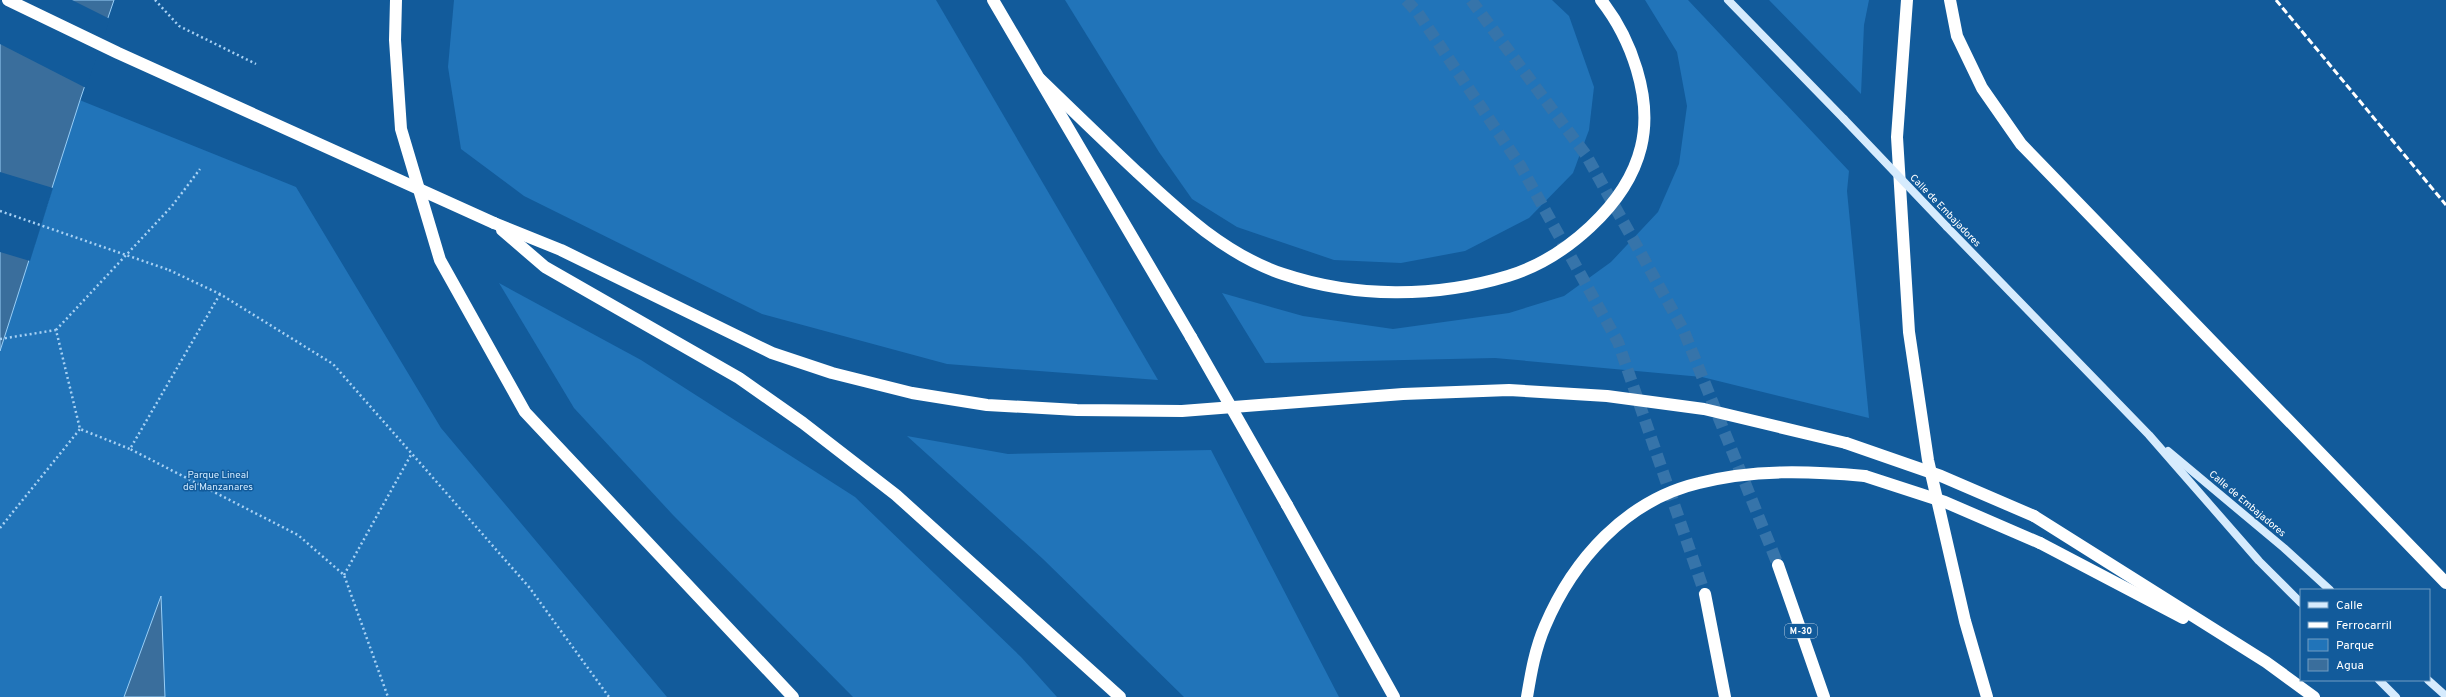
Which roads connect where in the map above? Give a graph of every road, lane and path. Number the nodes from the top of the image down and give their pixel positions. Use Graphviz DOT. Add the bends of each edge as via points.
graph roads {
  1 [pos="8,0"];
  2 [pos="155,0"];
  3 [pos="396,0"];
  4 [pos="993,0"];
  5 [pos="1601,0"];
  6 [pos="1728,0"];
  7 [pos="1907,0"];
  8 [pos="1950,0"];
  9 [pos="256,64"];
  10 [pos="1040,79"];
  11 [pos="200,169"];
  12 [pos="0,211"];
  13 [pos="494,222"];
  14 [pos="220,294"];
  15 [pos="56,330"];
  16 [pos="0,339"];
  17 [pos="80,429"];
  18 [pos="2149,435"];
  19 [pos="130,449"];
  20 [pos="412,453"];
  21 [pos="0,528"];
  22 [pos="1778,565"];
  23 [pos="344,575"];
  24 [pos="2446,583"];
  25 [pos="2329,589"];
  26 [pos="1705,594"];
  27 [pos="2300,602"];
  28 [pos="2266,662"];
  29 [pos="2380,681"];
  30 [pos="2429,681"];
  31 [pos="2446,696"];
  32 [pos="388,697"];
  33 [pos="609,697"];
  34 [pos="793,697"];
  35 [pos="1120,697"];
  36 [pos="1394,697"];
  37 [pos="1527,697"];
  38 [pos="1725,697"];
  39 [pos="1824,697"];
  40 [pos="1986,697"];
  41 [pos="2314,697"];
  42 [pos="2396,697"];
  1 -- 13 [label="highway, bridge" via="118,53"];
  2 -- 9 [label="path" via="179,26"];
  3 -- 34 [label="highway" via="395,40 401,129 440,260 525,412"];
  4 -- 10 [label="highway"];
  5 -- 10 [label="highway" via="1621,29 1633,57 1646,117 1641,149 1629,180 1604,214 1582,235 1549,258 1510,275 1468,287 1422,293 1374,292 1343,288 1282,274 1241,255 1204,233 1174,207"];
  6 -- 18 [label="main road, Calle de Embajadores, bridge"];
  7 -- 40 [label="highway" via="1897,137 1909,332 1928,460 1965,621"];
  8 -- 24 [label="highway" via="1956,36 1982,88 2021,144"];
  10 -- 36 [label="highway, bridge" via="1191,337"];
  11 -- 15 [label="path" via="172,206"];
  12 -- 14 [label="path, bridge" via="169,270"];
  13 -- 28 [label="highway, bridge" via="561,250 772,353 832,373 912,393 979,404 1077,410 1182,411 1403,394 1509,390 1607,396 1704,409 1846,443 1941,476 2034,516"];
  13 -- 35 [label="highway" via="545,267 739,378 803,423 896,495"];
  14 -- 19 [label="path"];
  14 -- 20 [label="path" via="333,364"];
  15 -- 16 [label="path"];
  15 -- 17 [label="path"];
  17 -- 19 [label="path"];
  17 -- 21 [label="path"];
  18 -- 25 [label="main road, Calle de Embajadores"];
  18 -- 27 [label="main road, Calle de Embajadores" via="2259,561"];
  19 -- 23 [label="path" via="298,535"];
  20 -- 23 [label="path"];
  20 -- 33 [label="path" via="529,588"];
  22 -- 39 [label="highway, M-30"];
  23 -- 32 [label="path"];
  26 -- 38 [label="highway"];
  28 -- 37 [label="highway, bridge" via="2040,543 1945,502 1865,476 1803,471 1747,475 1696,483 1663,496 1624,519 1591,549 1563,588 1545,621 1528,679"];
  28 -- 41 [label="highway"];
  29 -- 42 [label="main road"];
  30 -- 31 [label="main road"];
}
